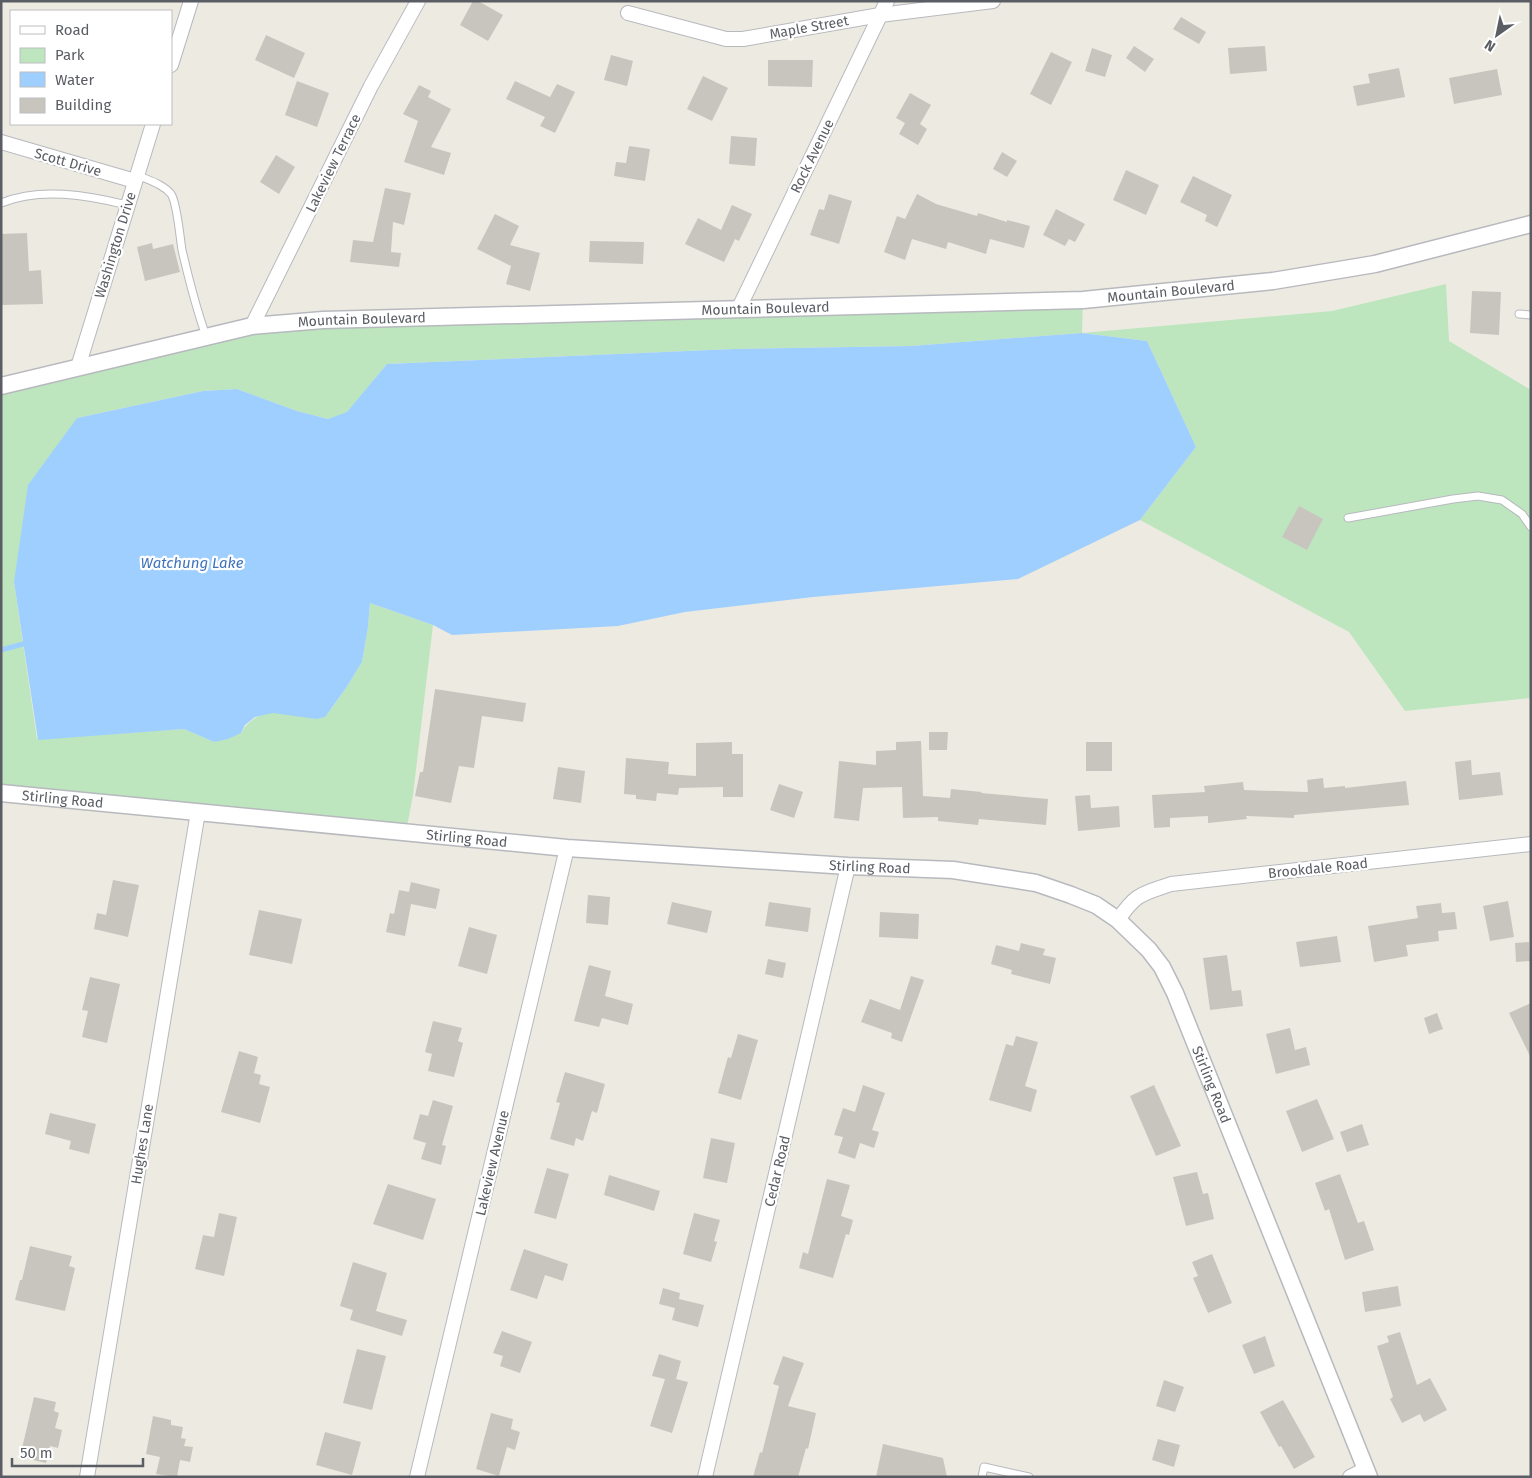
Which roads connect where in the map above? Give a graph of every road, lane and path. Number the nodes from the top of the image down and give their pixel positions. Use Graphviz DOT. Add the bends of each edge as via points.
graph roads {
  1 [pos="191,1"];
  2 [pos="418,1"];
  3 [pos="887,1"];
  4 [pos="994,1"];
  5 [pos="628,13"];
  6 [pos="880,14"];
  7 [pos="172,62"];
  8 [pos="152,125"];
  9 [pos="1,142"];
  10 [pos="135,178"];
  11 [pos="1,203"];
  12 [pos="127,205"];
  13 [pos="1531,224"];
  14 [pos="738,310"];
  15 [pos="1519,314"];
  16 [pos="1531,315"];
  17 [pos="252,326"];
  18 [pos="206,337"];
  19 [pos="78,367"];
  20 [pos="1,386"];
  21 [pos="1348,518"];
  22 [pos="1531,527"];
  23 [pos="1,794"];
  24 [pos="198,812"];
  25 [pos="1531,844"];
  26 [pos="567,848"];
  27 [pos="848,866"];
  28 [pos="1118,920"];
  29 [pos="1368,1473"];
  30 [pos="87,1477"];
  31 [pos="417,1477"];
  32 [pos="705,1477"];
  33 [pos="982,1477"];
  34 [pos="1029,1477"];
  35 [pos="1350,1477"];
  1 -- 7 [label="street"];
  2 -- 17 [label="street, Lakeview Terrace" via="371,86"];
  3 -- 6 [label="street, Rock Avenue"];
  4 -- 6 [label="street, Maple Street"];
  5 -- 6 [label="street, Maple Street" via="726,39 743,39"];
  6 -- 14 [label="street, Rock Avenue"];
  8 -- 10 [label="street, Washington Drive"];
  9 -- 10 [label="street, Scott Drive"];
  10 -- 12 [label="street, Washington Drive"];
  10 -- 18 [label="lane" via="161,186 174,199 182,250"];
  11 -- 12 [label="lane" via="38,194 105,199"];
  12 -- 19 [label="street, Washington Drive"];
  13 -- 14 [label="street, Mountain Boulevard" via="1374,264 1273,281 1083,300"];
  14 -- 17 [label="street, Mountain Boulevard" via="323,320"];
  15 -- 16 [label="lane"];
  17 -- 18 [label="street, Mountain Boulevard"];
  18 -- 19 [label="street, Mountain Boulevard"];
  19 -- 20 [label="street, Mountain Boulevard"];
  21 -- 22 [label="lane" via="1478,496 1502,500 1522,514"];
  23 -- 24 [label="street, Stirling Road"];
  24 -- 26 [label="street, Stirling Road"];
  24 -- 30 [label="street, Hughes Lane"];
  25 -- 28 [label="street, Brookdale Road" via="1171,884 1138,896"];
  26 -- 27 [label="street, Stirling Road"];
  26 -- 31 [label="street, Lakeview Avenue"];
  27 -- 28 [label="street, Stirling Road" via="953,870 1036,883 1096,905"];
  27 -- 32 [label="street, Cedar Road"];
  28 -- 29 [label="street, Stirling Road" via="1149,950 1175,993"];
  29 -- 35 [label="street"];
  33 -- 34 [label="lane" via="984,1467"];
}
